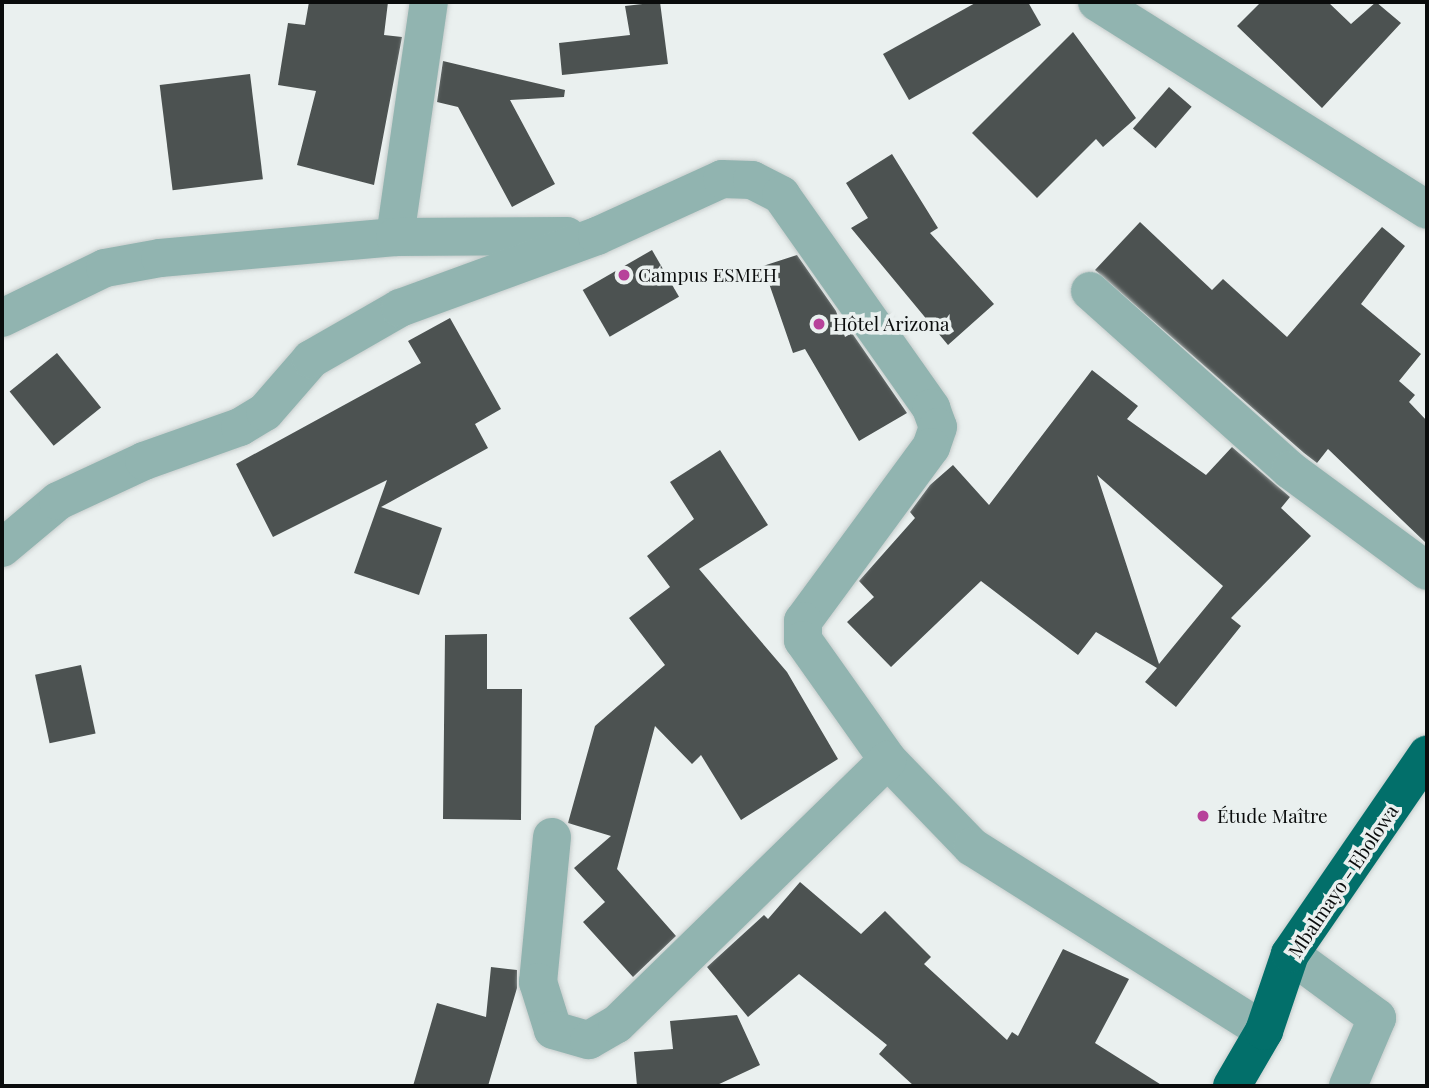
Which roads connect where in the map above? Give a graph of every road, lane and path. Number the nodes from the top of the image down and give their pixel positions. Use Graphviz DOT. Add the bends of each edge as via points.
graph roads {
  1 [pos="429,2"];
  2 [pos="1097,2"];
  3 [pos="1427,210"];
  4 [pos="597,236"];
  5 [pos="395,237"];
  6 [pos="1090,291"];
  7 [pos="2,318"];
  8 [pos="2,548"];
  9 [pos="1427,571"];
  10 [pos="1427,755"];
  11 [pos="888,760"];
  12 [pos="552,837"];
  13 [pos="1290,954"];
  14 [pos="1264,1031"];
  15 [pos="1232,1086"];
  16 [pos="1348,1086"];
  1 -- 5 [label="street"];
  2 -- 3 [label="street"];
  4 -- 5 [label="street"];
  4 -- 8 [label="street" via="400,308 311,359 265,412 240,427 145,461 58,502"];
  4 -- 11 [label="street" via="722,179 752,180 781,195 931,408 938,428 931,447 803,621 803,640"];
  5 -- 7 [label="street" via="105,268"];
  6 -- 9 [label="street" via="1290,470"];
  10 -- 13 [label="highway, Mbalmayo - Ebolowa"];
  11 -- 12 [label="street" via="617,1024 589,1040 553,1030 538,982"];
  11 -- 14 [label="street" via="1002,870"];
  13 -- 14 [label="highway, Mbalmayo - Ebolowa"];
  13 -- 16 [label="street" via="1377,1018"];
  14 -- 15 [label="highway, Mbalmayo - Ebolowa"];
}
